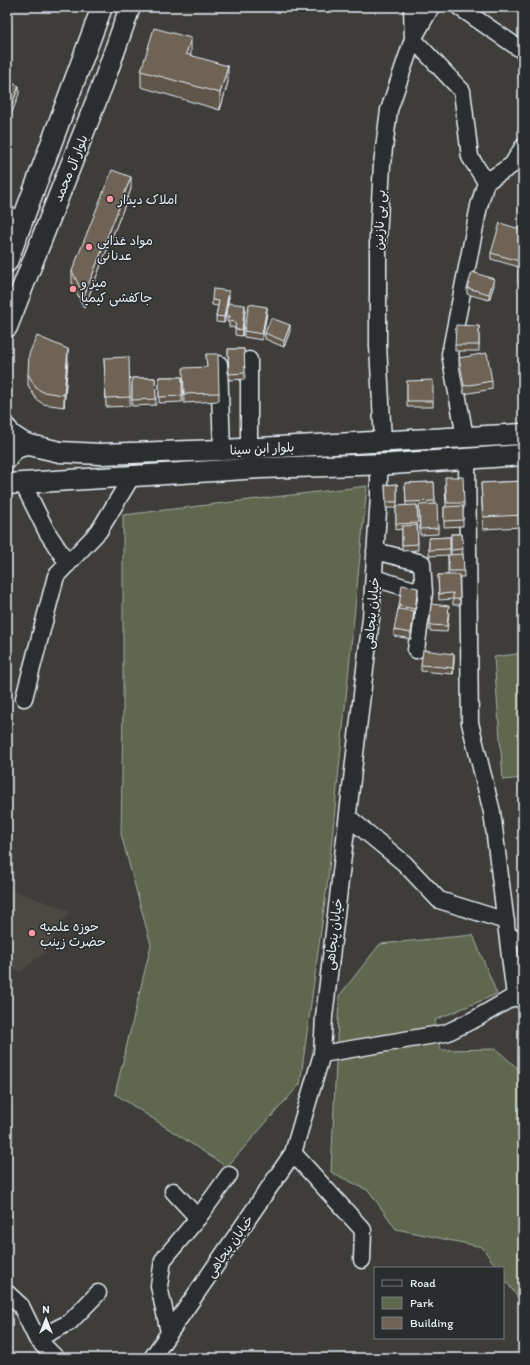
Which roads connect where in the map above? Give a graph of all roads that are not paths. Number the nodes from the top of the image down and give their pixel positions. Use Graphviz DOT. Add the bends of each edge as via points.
graph roads {
  1 [pos="102,7"];
  2 [pos="130,7"];
  3 [pos="412,7"];
  4 [pos="431,7"];
  5 [pos="459,7"];
  6 [pos="413,38"];
  7 [pos="523,51"];
  8 [pos="55,136"];
  9 [pos="79,146"];
  10 [pos="523,147"];
  11 [pos="486,182"];
  12 [pos="15,218"];
  13 [pos="7,262"];
  14 [pos="7,327"];
  15 [pos="249,360"];
  16 [pos="220,364"];
  17 [pos="7,429"];
  18 [pos="523,434"];
  19 [pos="465,437"];
  20 [pos="383,442"];
  21 [pos="30,446"];
  22 [pos="249,449"];
  23 [pos="222,450"];
  24 [pos="523,455"];
  25 [pos="7,459"];
  26 [pos="467,459"];
  27 [pos="379,464"];
  28 [pos="7,470"];
  29 [pos="132,476"];
  30 [pos="15,484"];
  31 [pos="375,550"];
  32 [pos="68,564"];
  33 [pos="374,578"];
  34 [pos="424,593"];
  35 [pos="416,650"];
  36 [pos="24,698"];
  37 [pos="348,817"];
  38 [pos="506,921"];
  39 [pos="516,938"];
  40 [pos="519,998"];
  41 [pos="322,1054"];
  42 [pos="294,1153"];
  43 [pos="229,1175"];
  44 [pos="172,1191"];
  45 [pos="198,1218"];
  46 [pos="362,1260"];
  47 [pos="7,1293"];
  48 [pos="98,1293"];
  49 [pos="169,1332"];
  50 [pos="37,1339"];
  51 [pos="56,1358"];
  52 [pos="152,1358"];
  1 -- 8 [label="main road, بلوار آل محمد"];
  2 -- 9 [label="main road, بلوار آل محمد"];
  3 -- 6 [label="street"];
  4 -- 6 [label="street, بی بی نازنین"];
  5 -- 7 [label="street"];
  6 -- 11 [label="street" via="462,91 470,157"];
  6 -- 20 [label="street, بی بی نازنین" via="389,110 382,164 378,239 378,345"];
  8 -- 9 [label="main road"];
  8 -- 12 [label="main road, بلوار آل محمد"];
  9 -- 14 [label="main road, بلوار آل محمد"];
  10 -- 11 [label="street" via="512,165"];
  11 -- 19 [label="street" via="477,214 450,354"];
  12 -- 13 [label="main road, بلوار آل محمد"];
  15 -- 22 [label="street"];
  16 -- 23 [label="street"];
  17 -- 21 [label="main road, بلوار ابن سینا" via="10,434"];
  18 -- 19 [label="main road, بلوار ابن سینا"];
  19 -- 20 [label="main road, بلوار ابن سینا"];
  20 -- 22 [label="main road, بلوار ابن سینا"];
  21 -- 23 [label="main road, بلوار ابن سینا" via="60,452 100,454"];
  21 -- 25 [label="main road" via="24,445 14,449"];
  22 -- 23 [label="main road, بلوار ابن سینا"];
  24 -- 26 [label="main road, بلوار ابن سینا"];
  26 -- 27 [label="main road, بلوار ابن سینا"];
  26 -- 38 [label="street" via="470,723 492,812"];
  27 -- 29 [label="main road, بلوار ابن سینا"];
  27 -- 31 [label="street, خیابان پنجاهی"];
  28 -- 30 [label="main road"];
  29 -- 30 [label="main road, بلوار ابن سینا"];
  29 -- 32 [label="street" via="99,531"];
  30 -- 32 [label="street"];
  31 -- 33 [label="street, خیابان پنجاهی"];
  31 -- 34 [label="street" via="422,563"];
  32 -- 36 [label="street" via="56,576"];
  33 -- 34 [label="street"];
  33 -- 37 [label="street, خیابان پنجاهی"];
  34 -- 35 [label="street"];
  37 -- 38 [label="street" via="404,863 439,900"];
  37 -- 41 [label="street, خیابان پنجاهی" via="324,1017"];
  38 -- 39 [label="street"];
  39 -- 40 [label="street"];
  40 -- 41 [label="street" via="446,1033"];
  41 -- 42 [label="street, خیابان پنجاهی"];
  42 -- 46 [label="street" via="363,1230"];
  42 -- 49 [label="street, خیابان پنجاهی"];
  43 -- 45 [label="street"];
  44 -- 45 [label="street"];
  45 -- 49 [label="street" via="163,1260 159,1286"];
  47 -- 50 [label="street" via="21,1306"];
  48 -- 50 [label="street" via="70,1322"];
  49 -- 52 [label="street, خیابان پنجاهی"];
  50 -- 51 [label="street"];
}
